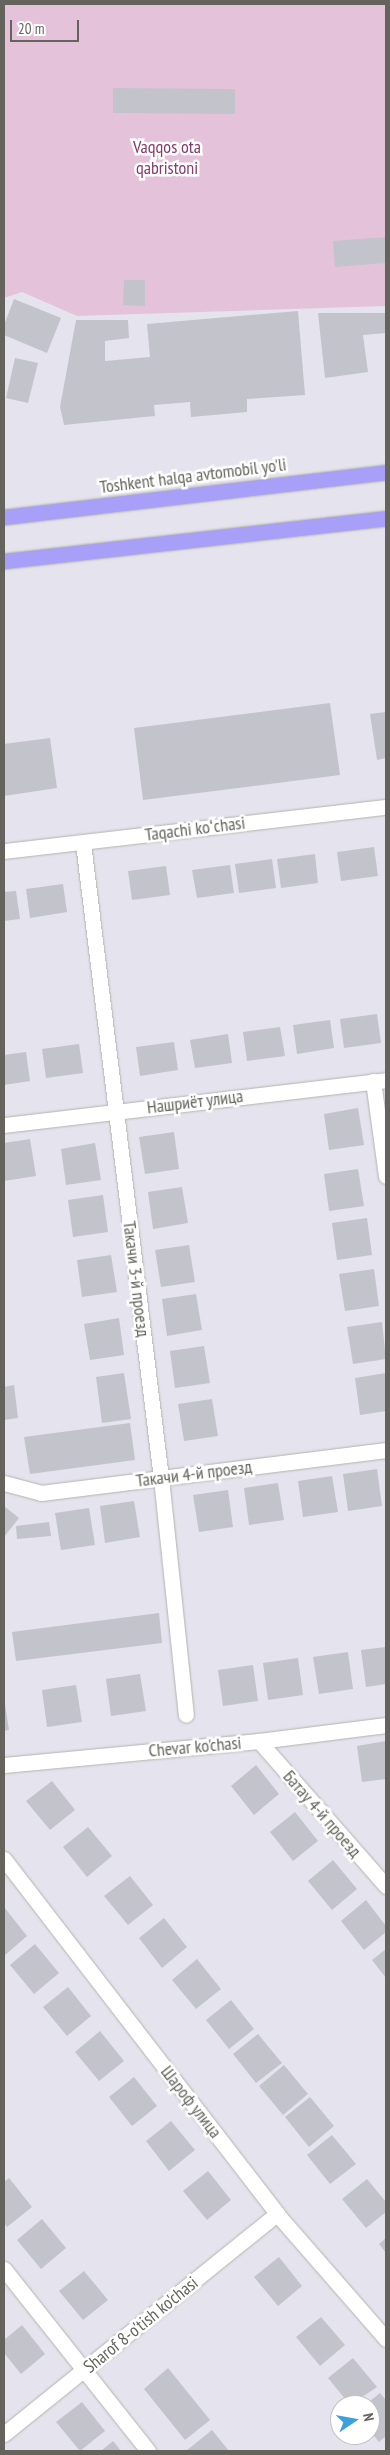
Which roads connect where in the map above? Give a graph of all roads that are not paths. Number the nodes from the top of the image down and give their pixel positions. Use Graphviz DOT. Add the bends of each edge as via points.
graph roads {
  1 [pos="386,472"];
  2 [pos="4,517"];
  3 [pos="386,518"];
  4 [pos="4,560"];
  5 [pos="386,806"];
  6 [pos="83,843"];
  7 [pos="4,851"];
  8 [pos="380,1081"];
  9 [pos="115,1111"];
  10 [pos="4,1125"];
  11 [pos="386,1176"];
  12 [pos="386,1450"];
  13 [pos="161,1478"];
  14 [pos="4,1483"];
  15 [pos="186,1715"];
  16 [pos="386,1725"];
  17 [pos="259,1741"];
  18 [pos="4,1765"];
  19 [pos="4,1859"];
  20 [pos="386,1886"];
  21 [pos="277,2214"];
  22 [pos="4,2269"];
  23 [pos="386,2339"];
  24 [pos="85,2370"];
  25 [pos="4,2434"];
  26 [pos="148,2451"];
  1 -- 2 [label="highway, Toshkent halqa avtomobil yo'li"];
  3 -- 4 [label="highway"];
  5 -- 6 [label="street, Taqachi koʻchasi"];
  6 -- 7 [label="street, Taqachi koʻchasi"];
  6 -- 9 [label="street, Такачи 3-й проезд"];
  8 -- 9 [label="street, Нашриёт улица"];
  8 -- 11 [label="street"];
  9 -- 10 [label="street, Нашриёт улица"];
  9 -- 13 [label="street, Такачи 3-й проезд"];
  12 -- 13 [label="street, Такачи 4-й проезд"];
  13 -- 14 [label="street, Такачи 4-й проезд" via="41,1493"];
  13 -- 15 [label="street, Такачи 3-й проезд"];
  16 -- 17 [label="street, Chevar ko'chasi"];
  17 -- 18 [label="street, Chevar ko'chasi"];
  17 -- 20 [label="street, Батау 4-й проезд"];
  19 -- 21 [label="street, Шароф улица"];
  21 -- 23 [label="street, Шароф улица"];
  21 -- 24 [label="street, Sharof 8-o'tish ko'chasi"];
  22 -- 24 [label="street"];
  24 -- 25 [label="street, Sharof 8-o'tish ko'chasi"];
  24 -- 26 [label="street"];
}
